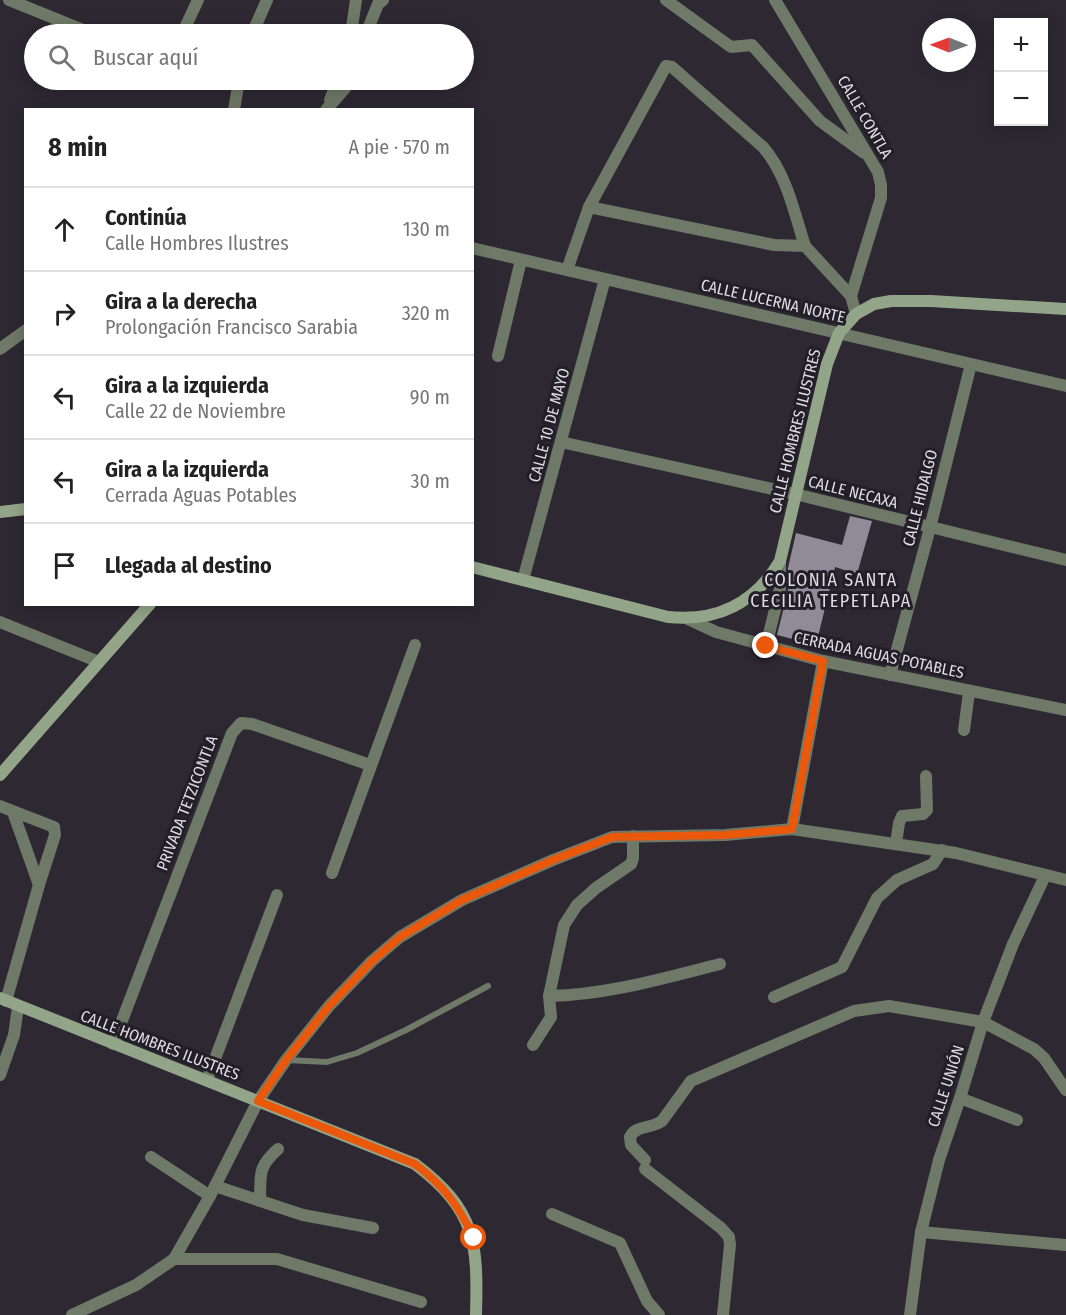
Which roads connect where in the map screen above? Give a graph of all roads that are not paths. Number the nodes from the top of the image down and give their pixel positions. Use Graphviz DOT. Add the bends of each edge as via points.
graph roads {
  1 [pos="9,0"];
  2 [pos="198,0"];
  3 [pos="267,0"];
  4 [pos="356,0"];
  5 [pos="383,0"];
  6 [pos="666,0"];
  7 [pos="775,0"];
  8 [pos="68,24"];
  9 [pos="187,24"];
  10 [pos="256,24"];
  11 [pos="352,24"];
  12 [pos="370,24"];
  13 [pos="237,90"];
  14 [pos="334,90"];
  15 [pos="343,90"];
  16 [pos="234,108"];
  17 [pos="327,108"];
  18 [pos="328,108"];
  19 [pos="868,156"];
  20 [pos="589,207"];
  21 [pos="805,246"];
  22 [pos="474,248"];
  23 [pos="521,260"];
  24 [pos="567,270"];
  25 [pos="605,279"];
  26 [pos="851,296"];
  27 [pos="1066,309"];
  28 [pos="856,314"];
  29 [pos="24,331"];
  30 [pos="839,333"];
  31 [pos="0,349"];
  32 [pos="498,356"];
  33 [pos="971,364"];
  34 [pos="1066,386"];
  35 [pos="561,442"];
  36 [pos="795,494"];
  37 [pos="24,509"];
  38 [pos="0,512"];
  39 [pos="930,528"];
  40 [pos="1066,560"];
  41 [pos="780,561"];
  42 [pos="474,568"];
  43 [pos="523,580"];
  44 [pos="148,606"];
  45 [pos="688,619"];
  46 [pos="0,622"];
  47 [pos="416,645"];
  48 [pos="766,646"];
  49 [pos="823,661"];
  50 [pos="99,662"];
  51 [pos="890,675"];
  52 [pos="969,692"];
  53 [pos="1066,710"];
  54 [pos="964,730"];
  55 [pos="370,765"];
  56 [pos="0,775"];
  57 [pos="926,776"];
  58 [pos="0,806"];
  59 [pos="13,812"];
  60 [pos="792,829"];
  61 [pos="633,836"];
  62 [pos="896,844"];
  63 [pos="942,850"];
  64 [pos="332,873"];
  65 [pos="1045,876"];
  66 [pos="1066,880"];
  67 [pos="39,885"];
  68 [pos="277,895"];
  69 [pos="720,964"];
  70 [pos="488,986"];
  71 [pos="549,996"];
  72 [pos="774,997"];
  73 [pos="3,1000"];
  74 [pos="18,1007"];
  75 [pos="983,1022"];
  76 [pos="113,1044"];
  77 [pos="533,1045"];
  78 [pos="286,1060"];
  79 [pos="0,1075"];
  80 [pos="207,1080"];
  81 [pos="1066,1090"];
  82 [pos="960,1098"];
  83 [pos="258,1101"];
  84 [pos="1017,1120"];
  85 [pos="278,1149"];
  86 [pos="151,1157"];
  87 [pos="212,1191"];
  88 [pos="260,1201"];
  89 [pos="552,1214"];
  90 [pos="373,1228"];
  91 [pos="921,1232"];
  92 [pos="1066,1245"];
  93 [pos="174,1259"];
  94 [pos="421,1302"];
  95 [pos="72,1315"];
  96 [pos="476,1315"];
  97 [pos="658,1315"];
  98 [pos="723,1315"];
  99 [pos="910,1315"];
  1 -- 8 [label="street"];
  2 -- 9 [label="street"];
  3 -- 10 [label="street"];
  4 -- 11 [label="street"];
  5 -- 12 [label="street"];
  6 -- 19 [label="street" via="731,47 752,45 820,121"];
  7 -- 19 [label="street, CALLE CONTLA"];
  13 -- 16 [label="street"];
  14 -- 17 [label="street"];
  15 -- 18 [label="street"];
  19 -- 26 [label="street, CALLE CONTLA" via="878,172 881,198"];
  20 -- 21 [label="street" via="774,245"];
  20 -- 21 [label="street" via="666,66 672,67 773,159 782,173"];
  20 -- 24 [label="street"];
  21 -- 26 [label="street"];
  22 -- 23 [label="street, CALLE LUCERNA NORTE"];
  23 -- 24 [label="street, CALLE LUCERNA NORTE"];
  23 -- 32 [label="street"];
  24 -- 25 [label="street, CALLE LUCERNA NORTE"];
  25 -- 30 [label="street, CALLE LUCERNA NORTE"];
  25 -- 35 [label="street, CALLE 10 DE MAYO"];
  26 -- 28 [label="street"];
  27 -- 28 [label="street, CALLE HOMBRES ILUSTRES" via="891,301 874,304"];
  28 -- 30 [label="street, CALLE HOMBRES ILUSTRES"];
  29 -- 31 [label="street"];
  30 -- 33 [label="street, CALLE LUCERNA NORTE"];
  30 -- 36 [label="street, CALLE HOMBRES ILUSTRES" via="827,364"];
  33 -- 34 [label="street, CALLE LUCERNA NORTE"];
  33 -- 39 [label="street, CALLE HIDALGO"];
  35 -- 36 [label="street, CALLE NECAXA"];
  35 -- 43 [label="street, CALLE 10 DE MAYO"];
  36 -- 39 [label="street, CALLE NECAXA"];
  36 -- 41 [label="street, CALLE HOMBRES ILUSTRES"];
  37 -- 38 [label="street"];
  39 -- 40 [label="street, CALLE NECAXA"];
  39 -- 51 [label="street, CALLE HIDALGO"];
  41 -- 45 [label="street, CALLE HOMBRES ILUSTRES" via="772,576 741,603 723,613"];
  41 -- 48 [label="street, CALLE HOMBRES ILUSTRES" via="780,589"];
  42 -- 43 [label="street, CALLE HOMBRES ILUSTRES"];
  43 -- 45 [label="street, CALLE HOMBRES ILUSTRES"];
  44 -- 50 [label="street"];
  45 -- 48 [label="street, CERRADA AGUAS POTABLES" via="716,632"];
  46 -- 50 [label="street"];
  47 -- 55 [label="street"];
  48 -- 49 [label="street, CERRADA AGUAS POTABLES"];
  49 -- 51 [label="street, CERRADA AGUAS POTABLES"];
  49 -- 60 [label="street"];
  50 -- 56 [label="street"];
  51 -- 52 [label="street, CERRADA AGUAS POTABLES"];
  52 -- 53 [label="street, CERRADA AGUAS POTABLES"];
  52 -- 54 [label="street"];
  55 -- 64 [label="street"];
  55 -- 76 [label="street, PRIVADA TETZICONTLA" via="241,723 232,733"];
  57 -- 62 [label="street" via="927,810 902,816"];
  58 -- 59 [label="street"];
  59 -- 67 [label="street"];
  59 -- 67 [label="street" via="54,827"];
  60 -- 61 [label="street" via="725,835"];
  60 -- 62 [label="street"];
  61 -- 71 [label="street" via="631,864 596,888 564,925"];
  61 -- 78 [label="street" via="612,837 553,860 462,900 400,937 329,1006"];
  62 -- 63 [label="street"];
  63 -- 65 [label="street"];
  63 -- 72 [label="street" via="933,864 897,880 876,898 842,967"];
  65 -- 66 [label="street"];
  65 -- 75 [label="street, CALLE UNIÓN"];
  67 -- 73 [label="street"];
  68 -- 80 [label="street"];
  69 -- 71 [label="street" via="586,993"];
  70 -- 78 [label="lane" via="357,1053 327,1062"];
  71 -- 77 [label="street" via="551,1017"];
  73 -- 74 [label="street, CALLE HOMBRES ILUSTRES"];
  74 -- 76 [label="street, CALLE HOMBRES ILUSTRES"];
  74 -- 79 [label="street" via="14,1035"];
  75 -- 81 [label="street" via="1034,1049"];
  75 -- 82 [label="street, CALLE UNIÓN"];
  75 -- 98 [label="street" via="889,1006 854,1011 691,1081 662,1121 632,1132 631,1144 645,1164 729,1237"];
  76 -- 80 [label="street, CALLE HOMBRES ILUSTRES"];
  78 -- 83 [label="street"];
  80 -- 83 [label="street, CALLE HOMBRES ILUSTRES"];
  82 -- 84 [label="street"];
  82 -- 91 [label="street, CALLE UNIÓN"];
  83 -- 87 [label="street"];
  83 -- 96 [label="street, CALLE HOMBRES ILUSTRES" via="415,1164 436,1180 457,1205 474,1238 478,1269"];
  85 -- 88 [label="street" via="261,1168"];
  86 -- 87 [label="street"];
  87 -- 88 [label="street"];
  87 -- 93 [label="street"];
  88 -- 90 [label="street" via="303,1215"];
  89 -- 97 [label="street" via="620,1243 647,1301"];
  91 -- 92 [label="street"];
  91 -- 99 [label="street, CALLE UNIÓN"];
  93 -- 94 [label="street" via="277,1259"];
  93 -- 95 [label="street" via="136,1285"];
}
